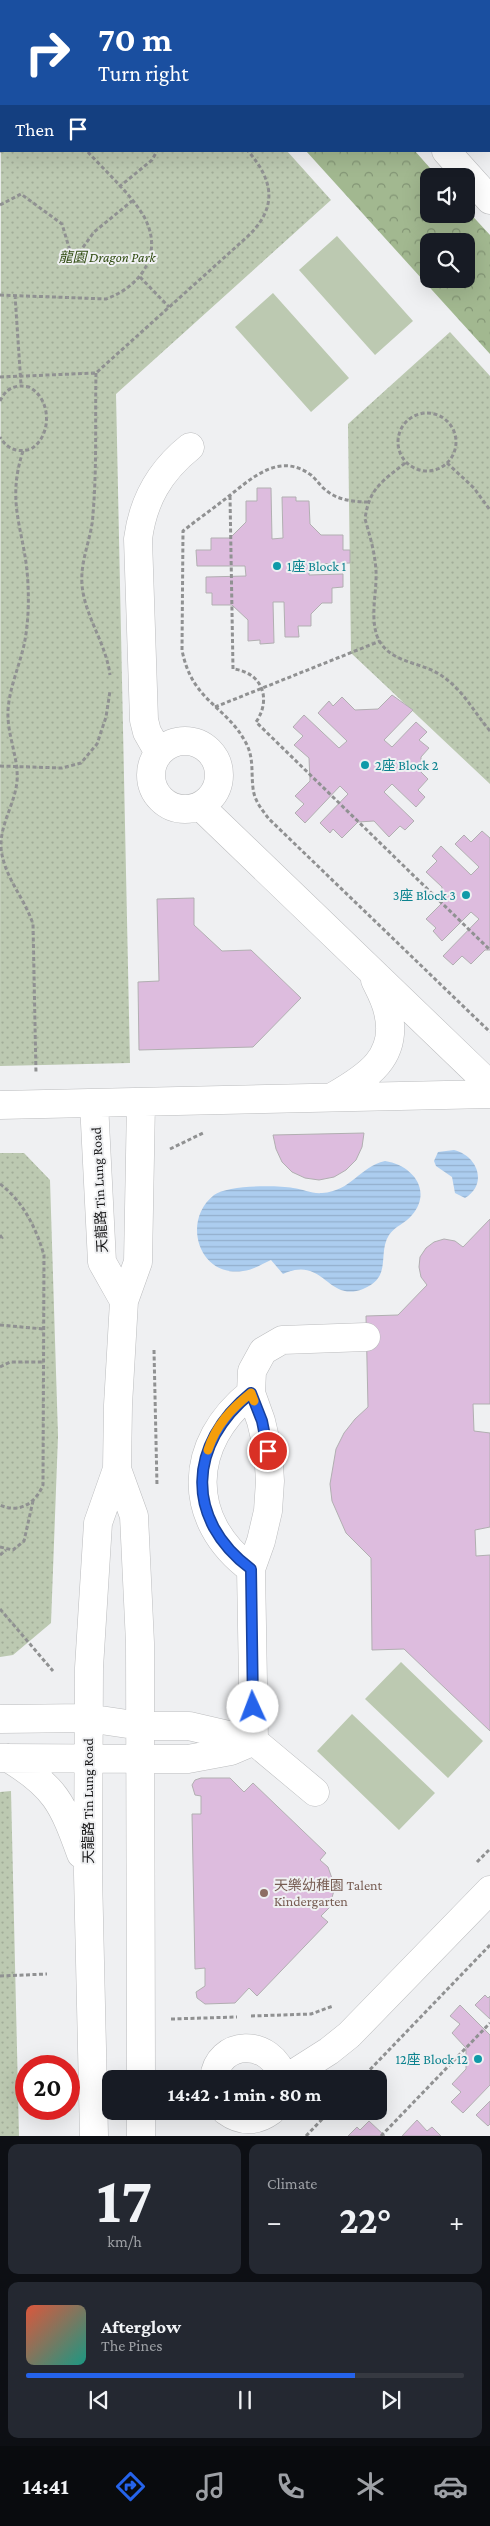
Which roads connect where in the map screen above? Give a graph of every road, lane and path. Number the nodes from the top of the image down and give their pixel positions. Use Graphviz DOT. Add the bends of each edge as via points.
graph roads {
  1 [pos="88,152"];
  2 [pos="156,152"];
  3 [pos="249,152"];
  4 [pos="447,152"];
  5 [pos="120,187"];
  6 [pos="490,200"];
  7 [pos="132,201"];
  8 [pos="0,205"];
  9 [pos="140,277"];
  10 [pos="0,295"];
  11 [pos="15,295"];
  12 [pos="169,308"];
  13 [pos="96,373"];
  14 [pos="21,376"];
  15 [pos="0,377"];
  16 [pos="21,385"];
  17 [pos="0,401"];
  18 [pos="0,437"];
  19 [pos="190,446"];
  20 [pos="23,451"];
  21 [pos="405,462"];
  22 [pos="447,463"];
  23 [pos="230,496"];
  24 [pos="368,502"];
  25 [pos="490,510"];
  26 [pos="380,641"];
  27 [pos="262,688"];
  28 [pos="215,707"];
  29 [pos="490,731"];
  30 [pos="159,753"];
  31 [pos="0,766"];
  32 [pos="17,767"];
  33 [pos="200,806"];
  34 [pos="490,950"];
  35 [pos="372,971"];
  36 [pos="490,1032"];
  37 [pos="36,1074"];
  38 [pos="46,1074"];
  39 [pos="27,1075"];
  40 [pos="490,1085"];
  41 [pos="490,1094"];
  42 [pos="331,1098"];
  43 [pos="141,1102"];
  44 [pos="94,1103"];
  45 [pos="0,1105"];
  46 [pos="214,1129"];
  47 [pos="166,1154"];
  48 [pos="0,1184"];
  49 [pos="0,1235"];
  50 [pos="0,1240"];
  51 [pos="124,1301"];
  52 [pos="0,1325"];
  53 [pos="44,1329"];
  54 [pos="366,1337"];
  55 [pos="154,1345"];
  56 [pos="44,1362"];
  57 [pos="0,1367"];
  58 [pos="251,1393"];
  59 [pos="117,1469"];
  60 [pos="157,1493"];
  61 [pos="33,1501"];
  62 [pos="0,1505"];
  63 [pos="0,1547"];
  64 [pos="6,1550"];
  65 [pos="0,1555"];
  66 [pos="251,1569"];
  67 [pos="0,1608"];
  68 [pos="53,1671"];
  69 [pos="87,1718"];
  70 [pos="0,1719"];
  71 [pos="141,1726"];
  72 [pos="254,1741"];
  73 [pos="4,1758"];
  74 [pos="88,1758"];
  75 [pos="141,1759"];
  76 [pos="315,1792"];
  77 [pos="490,1849"];
  78 [pos="470,1870"];
  79 [pos="88,1874"];
  80 [pos="490,1890"];
  81 [pos="490,1945"];
  82 [pos="47,1974"];
  83 [pos="0,1976"];
  84 [pos="336,2004"];
  85 [pos="168,2019"];
  86 [pos="490,2023"];
  87 [pos="141,2070"];
  88 [pos="217,2070"];
  89 [pos="280,2070"];
  90 [pos="299,2070"];
  91 [pos="370,2070"];
  92 [pos="141,2120"];
  93 [pos="321,2120"];
  94 [pos="94,2136"];
  95 [pos="141,2136"];
  96 [pos="306,2136"];
  97 [pos="381,2136"];
  1 -- 5 [label="path"];
  2 -- 5 [label="path" via="152,160"];
  3 -- 12 [label="path" via="263,168 268,182 267,213 258,226"];
  4 -- 6 [label="street"];
  5 -- 7 [label="path"];
  7 -- 8 [label="path" via="94,232 73,261 62,224 21,194"];
  7 -- 9 [label="path" via="150,232 146,267"];
  9 -- 11 [label="path" via="126,290 106,299"];
  9 -- 12 [label="path"];
  10 -- 11 [label="path"];
  11 -- 14 [label="path"];
  12 -- 13 [label="path"];
  13 -- 14 [label="path"];
  13 -- 32 [label="path" via="93,515 85,549 82,584 90,617 109,667 110,701 97,744 81,762 62,768"];
  14 -- 15 [label="path"];
  14 -- 16 [label="path"];
  16 -- 17 [label="path" via="6,391"];
  16 -- 20 [label="path" via="37,391 42,398 46,418 42,439"];
  18 -- 20 [label="path" via="7,446"];
  19 -- 30 [label="street" via="152,490 140,522 138,539 144,720"];
  20 -- 32 [label="path" via="16,471 14,492 15,512 26,558 28,613 8,713"];
  21 -- 22 [label="path" via="422,471"];
  21 -- 22 [label="path" via="397,445 402,426 408,418 427,412 437,414 452,426 456,436 456,445"];
  21 -- 24 [label="path" via="376,486"];
  22 -- 25 [label="path" via="474,488"];
  23 -- 24 [label="path" via="264,470 287,466 311,475 328,492 355,502"];
  23 -- 27 [label="path" via="233,669 251,674"];
  23 -- 28 [label="path" via="183,531 182,650 199,691"];
  24 -- 26 [label="path" via="365,519 376,571 374,617"];
  26 -- 27 [label="path"];
  26 -- 29 [label="path" via="388,652 404,662 422,665 457,688"];
  27 -- 28 [label="path"];
  27 -- 34 [label="path" via="264,706 256,722"];
  28 -- 36 [label="path" via="240,732 247,744 253,772 252,789 268,818"];
  30 -- 33 [label="street" via="151,775 158,796 177,808"];
  30 -- 33 [label="street" via="168,746 188,741 199,744 215,759 219,780 216,791"];
  31 -- 32 [label="path"];
  32 -- 37 [label="path" via="16,785 1,832 1,847 9,877 27,906 33,924"];
  33 -- 35 [label="street"];
  35 -- 40 [label="street"];
  35 -- 42 [label="street" via="388,1012 388,1045 380,1063 366,1078"];
  37 -- 38 [label="path"];
  37 -- 39 [label="path"];
  41 -- 42 [label="street"];
  42 -- 43 [label="street"];
  43 -- 44 [label="street"];
  43 -- 51 [label="street, 天龍路 Tin Lung Road" via="138,1262"];
  44 -- 45 [label="street"];
  44 -- 51 [label="street, 天龍路 Tin Lung Road" via="102,1262"];
  46 -- 47 [label="path" via="197,1134"];
  48 -- 53 [label="path" via="23,1209 44,1254"];
  49 -- 50 [label="path"];
  51 -- 59 [label="street, 天龍路 Tin Lung Road"];
  52 -- 53 [label="path"];
  53 -- 56 [label="path"];
  54 -- 58 [label="street" via="293,1339 272,1344 256,1360"];
  55 -- 60 [label="path"];
  56 -- 57 [label="path" via="10,1362"];
  56 -- 61 [label="path" via="43,1485"];
  58 -- 66 [label="street" via="262,1421 270,1481 262,1541"];
  58 -- 66 [label="street" via="221,1422 204,1460 203,1482 204,1503 211,1522 234,1557"];
  59 -- 69 [label="street, 天龍路 Tin Lung Road" via="98,1523"];
  59 -- 71 [label="street, 天龍路 Tin Lung Road" via="134,1516"];
  61 -- 62 [label="path" via="15,1508"];
  61 -- 64 [label="path" via="24,1541 13,1550"];
  63 -- 64 [label="path"];
  64 -- 65 [label="path"];
  66 -- 72 [label="street"];
  67 -- 68 [label="path"];
  69 -- 70 [label="street"];
  69 -- 71 [label="street"];
  69 -- 74 [label="street, 天龍路 Tin Lung Road"];
  71 -- 72 [label="street" via="189,1726"];
  71 -- 75 [label="street, 天龍路 Tin Lung Road"];
  72 -- 75 [label="street" via="231,1751 188,1759"];
  72 -- 76 [label="street"];
  73 -- 74 [label="street"];
  73 -- 79 [label="street" via="36,1776 58,1800 66,1813"];
  74 -- 75 [label="street"];
  74 -- 79 [label="street, 天龍路 Tin Lung Road"];
  75 -- 87 [label="street, 天龍路 Tin Lung Road"];
  77 -- 78 [label="path"];
  79 -- 94 [label="street, 天龍路 Tin Lung Road"];
  80 -- 90 [label="street" via="349,2035"];
  81 -- 91 [label="path"];
  82 -- 83 [label="path"];
  84 -- 85 [label="path" via="311,2014"];
  86 -- 97 [label="path"];
  88 -- 89 [label="street" via="228,2054 252,2048 274,2058"];
  92 -- 95 [label="street"];
  93 -- 96 [label="path"];
}
